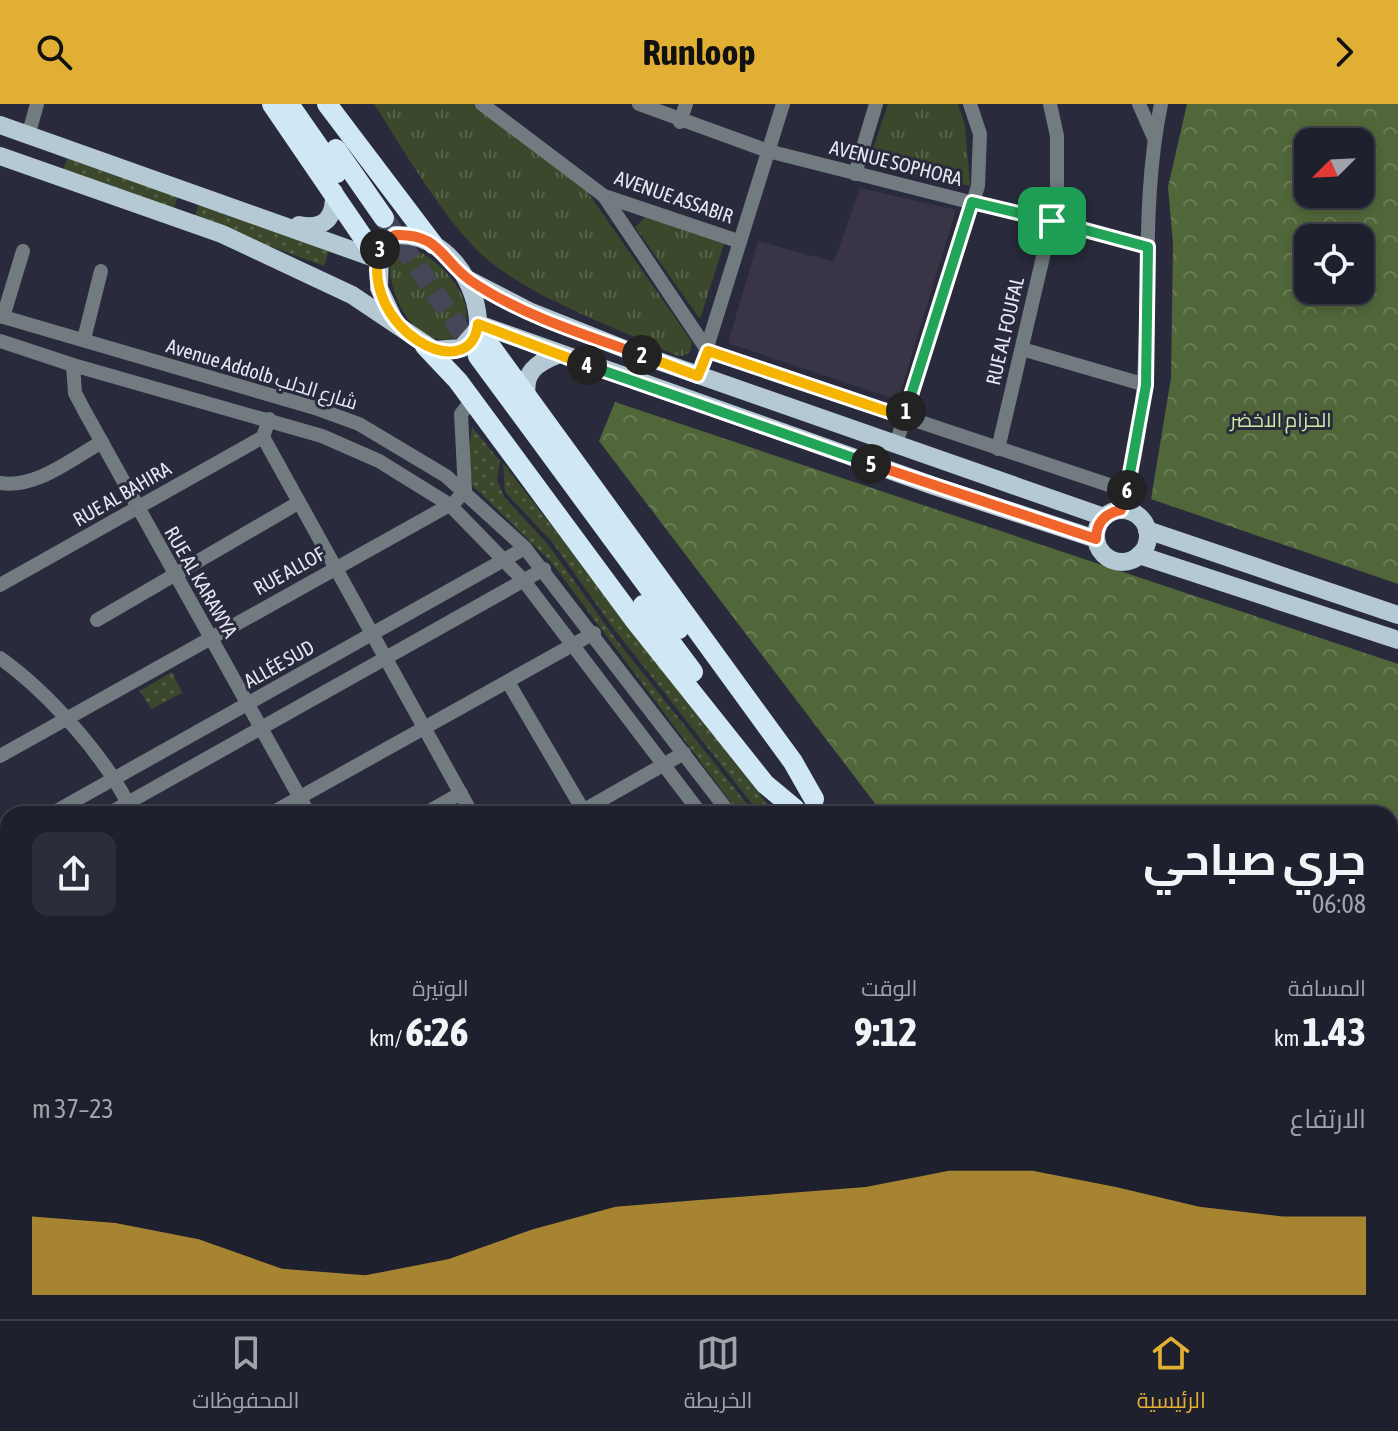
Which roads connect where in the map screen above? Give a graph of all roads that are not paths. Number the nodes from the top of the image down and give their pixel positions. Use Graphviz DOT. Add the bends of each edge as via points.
graph roads {
  1 [pos="37,104"];
  2 [pos="272,104"];
  3 [pos="289,104"];
  4 [pos="305,104"];
  5 [pos="327,104"];
  6 [pos="482,104"];
  7 [pos="639,104"];
  8 [pos="686,104"];
  9 [pos="783,104"];
  10 [pos="876,104"];
  11 [pos="970,104"];
  12 [pos="1050,104"];
  13 [pos="1139,104"];
  14 [pos="1161,104"];
  15 [pos="680,122"];
  16 [pos="0,125"];
  17 [pos="28,136"];
  18 [pos="1154,139"];
  19 [pos="768,151"];
  20 [pos="0,156"];
  21 [pos="855,174"];
  22 [pos="334,192"];
  23 [pos="604,196"];
  24 [pos="972,202"];
  25 [pos="1052,221"];
  26 [pos="276,224"];
  27 [pos="738,241"];
  28 [pos="433,244"];
  29 [pos="1148,247"];
  30 [pos="23,251"];
  31 [pos="377,259"];
  32 [pos="101,271"];
  33 [pos="467,279"];
  34 [pos="2,316"];
  35 [pos="395,322"];
  36 [pos="478,327"];
  37 [pos="84,339"];
  38 [pos="0,341"];
  39 [pos="425,346"];
  40 [pos="1022,349"];
  41 [pos="708,351"];
  42 [pos="557,355"];
  43 [pos="73,365"];
  44 [pos="698,376"];
  45 [pos="1146,385"];
  46 [pos="527,397"];
  47 [pos="472,400"];
  48 [pos="904,417"];
  49 [pos="269,419"];
  50 [pos="263,437"];
  51 [pos="102,442"];
  52 [pos="896,444"];
  53 [pos="998,449"];
  54 [pos="0,483"];
  55 [pos="465,490"];
  56 [pos="1127,491"];
  57 [pos="298,503"];
  58 [pos="450,505"];
  59 [pos="137,510"];
  60 [pos="1113,513"];
  61 [pos="1147,530"];
  62 [pos="1096,539"];
  63 [pos="525,548"];
  64 [pos="1139,555"];
  65 [pos="505,560"];
  66 [pos="336,568"];
  67 [pos="544,569"];
  68 [pos="174,574"];
  69 [pos="524,581"];
  70 [pos="0,585"];
  71 [pos="1398,615"];
  72 [pos="97,620"];
  73 [pos="594,633"];
  74 [pos="374,634"];
  75 [pos="211,639"];
  76 [pos="1398,640"];
  77 [pos="574,645"];
  78 [pos="0,658"];
  79 [pos="388,660"];
  80 [pos="508,682"];
  81 [pos="248,704"];
  82 [pos="65,720"];
  83 [pos="425,728"];
  84 [pos="262,730"];
  85 [pos="684,753"];
  86 [pos="0,756"];
  87 [pos="664,765"];
  88 [pos="112,779"];
  89 [pos="461,793"];
  90 [pos="299,798"];
  91 [pos="65,806"];
  92 [pos="130,806"];
  93 [pos="134,806"];
  94 [pos="284,806"];
  95 [pos="304,806"];
  96 [pos="438,806"];
  97 [pos="468,806"];
  98 [pos="577,806"];
  99 [pos="591,806"];
  100 [pos="695,806"];
  101 [pos="724,806"];
  102 [pos="790,806"];
  103 [pos="793,806"];
  104 [pos="820,806"];
  1 -- 17 [label="street"];
  2 -- 22 [label="highway"];
  3 -- 4 [label="highway" via="379,222"];
  5 -- 28 [label="highway"];
  6 -- 23 [label="street, AVENUE ASSABIR"];
  7 -- 15 [label="street, AVENUE SOPHORA"];
  8 -- 15 [label="street"];
  9 -- 19 [label="street"];
  10 -- 21 [label="street"];
  11 -- 24 [label="street" via="981,152"];
  12 -- 25 [label="street, RUE AL FOUFAL" via="1059,163"];
  13 -- 18 [label="street"];
  14 -- 18 [label="street"];
  15 -- 19 [label="street, AVENUE SOPHORA"];
  16 -- 17 [label="main road"];
  17 -- 26 [label="main road"];
  18 -- 29 [label="street"];
  19 -- 21 [label="street, AVENUE SOPHORA"];
  19 -- 27 [label="street"];
  20 -- 35 [label="main road" via="222,234 336,287"];
  21 -- 24 [label="street, AVENUE SOPHORA"];
  22 -- 26 [label="main road" via="332,214 323,225"];
  22 -- 31 [label="highway"];
  23 -- 27 [label="street, AVENUE ASSABIR"];
  23 -- 41 [label="street"];
  24 -- 25 [label="street, AVENUE SOPHORA"];
  24 -- 48 [label="street"];
  25 -- 29 [label="street, AVENUE SOPHORA"];
  25 -- 40 [label="street, RUE AL FOUFAL"];
  26 -- 31 [label="main road"];
  27 -- 41 [label="street"];
  28 -- 31 [label="main road" via="395,235"];
  28 -- 33 [label="main road"];
  29 -- 45 [label="street"];
  30 -- 34 [label="street"];
  31 -- 35 [label="main road" via="379,288"];
  32 -- 37 [label="street"];
  33 -- 36 [label="main road"];
  33 -- 44 [label="main road" via="529,311"];
  34 -- 37 [label="street, Avenue Addolb شارع الدلب"];
  35 -- 39 [label="main road"];
  36 -- 39 [label="main road" via="468,343 452,351"];
  36 -- 42 [label="main road"];
  36 -- 46 [label="highway"];
  37 -- 55 [label="street, Avenue Addolb شارع الدلب" via="359,424"];
  38 -- 43 [label="street, Avenue Addolb شارع الدلب"];
  39 -- 47 [label="highway"];
  40 -- 45 [label="street"];
  40 -- 53 [label="street, RUE AL FOUFAL"];
  41 -- 44 [label="street"];
  41 -- 48 [label="street"];
  42 -- 46 [label="main road" via="532,370"];
  42 -- 62 [label="main road"];
  43 -- 49 [label="street, Avenue Addolb شارع الدلب"];
  43 -- 51 [label="street, RUE AL KARAWYA" via="75,393"];
  44 -- 52 [label="main road"];
  45 -- 56 [label="street"];
  46 -- 104 [label="highway" via="788,754"];
  47 -- 55 [label="street" via="461,414"];
  47 -- 102 [label="highway" via="636,622 765,784"];
  48 -- 52 [label="street"];
  48 -- 53 [label="street"];
  49 -- 50 [label="street"];
  49 -- 58 [label="street, Avenue Addolb شارع الدلب" via="355,449"];
  50 -- 57 [label="street"];
  50 -- 59 [label="street, RUE AL BAHIRA"];
  51 -- 54 [label="street" via="36,480 16,486"];
  51 -- 59 [label="street, RUE AL KARAWYA"];
  52 -- 60 [label="main road"];
  53 -- 56 [label="street"];
  55 -- 58 [label="street, RUE ALLOF"];
  55 -- 63 [label="street, Avenue Addolb شارع الدلب"];
  56 -- 60 [label="street"];
  57 -- 66 [label="street"];
  57 -- 68 [label="street"];
  58 -- 65 [label="street, Avenue Addolb شارع الدلب"];
  58 -- 66 [label="street, RUE ALLOF"];
  59 -- 68 [label="street, RUE AL KARAWYA"];
  59 -- 70 [label="street, RUE AL BAHIRA"];
  60 -- 61 [label="main road" via="1138,515"];
  60 -- 62 [label="main road"];
  61 -- 64 [label="main road"];
  61 -- 71 [label="main road"];
  62 -- 64 [label="main road" via="1102,553 1115,561"];
  63 -- 65 [label="street, ALLÉE SUD"];
  63 -- 67 [label="street, Avenue Addolb شارع الدلب"];
  64 -- 76 [label="main road"];
  65 -- 69 [label="street, Avenue Addolb شارع الدلب"];
  65 -- 74 [label="street, ALLÉE SUD"];
  66 -- 74 [label="street"];
  66 -- 75 [label="street, RUE ALLOF"];
  67 -- 69 [label="street"];
  67 -- 73 [label="street, Avenue Addolb شارع الدلب"];
  68 -- 72 [label="street"];
  68 -- 75 [label="street, RUE AL KARAWYA"];
  69 -- 77 [label="street, Avenue Addolb شارع الدلب"];
  69 -- 79 [label="street"];
  73 -- 77 [label="street"];
  73 -- 85 [label="street, Avenue Addolb شارع الدلب"];
  74 -- 79 [label="street"];
  74 -- 81 [label="street, ALLÉE SUD"];
  75 -- 81 [label="street, RUE AL KARAWYA"];
  75 -- 82 [label="street, RUE ALLOF"];
  77 -- 80 [label="street"];
  77 -- 87 [label="street, Avenue Addolb شارع الدلب"];
  78 -- 82 [label="street"];
  79 -- 83 [label="street"];
  79 -- 84 [label="street"];
  80 -- 83 [label="street"];
  80 -- 98 [label="street"];
  81 -- 84 [label="street, RUE AL KARAWYA"];
  81 -- 88 [label="street, ALLÉE SUD"];
  82 -- 86 [label="street, RUE ALLOF"];
  82 -- 88 [label="street"];
  83 -- 89 [label="street"];
  83 -- 90 [label="street"];
  84 -- 90 [label="street, RUE AL KARAWYA"];
  84 -- 93 [label="street"];
  85 -- 87 [label="street"];
  85 -- 101 [label="street, Avenue Addolb شارع الدلب"];
  87 -- 99 [label="street"];
  87 -- 100 [label="street, Avenue Addolb شارع الدلب"];
  88 -- 91 [label="street, ALLÉE SUD"];
  88 -- 92 [label="street"];
  89 -- 96 [label="street"];
  89 -- 97 [label="street"];
  90 -- 94 [label="street"];
  90 -- 95 [label="street, RUE AL KARAWYA"];
  103 -- 104 [label="highway" via="472,359"];
}
